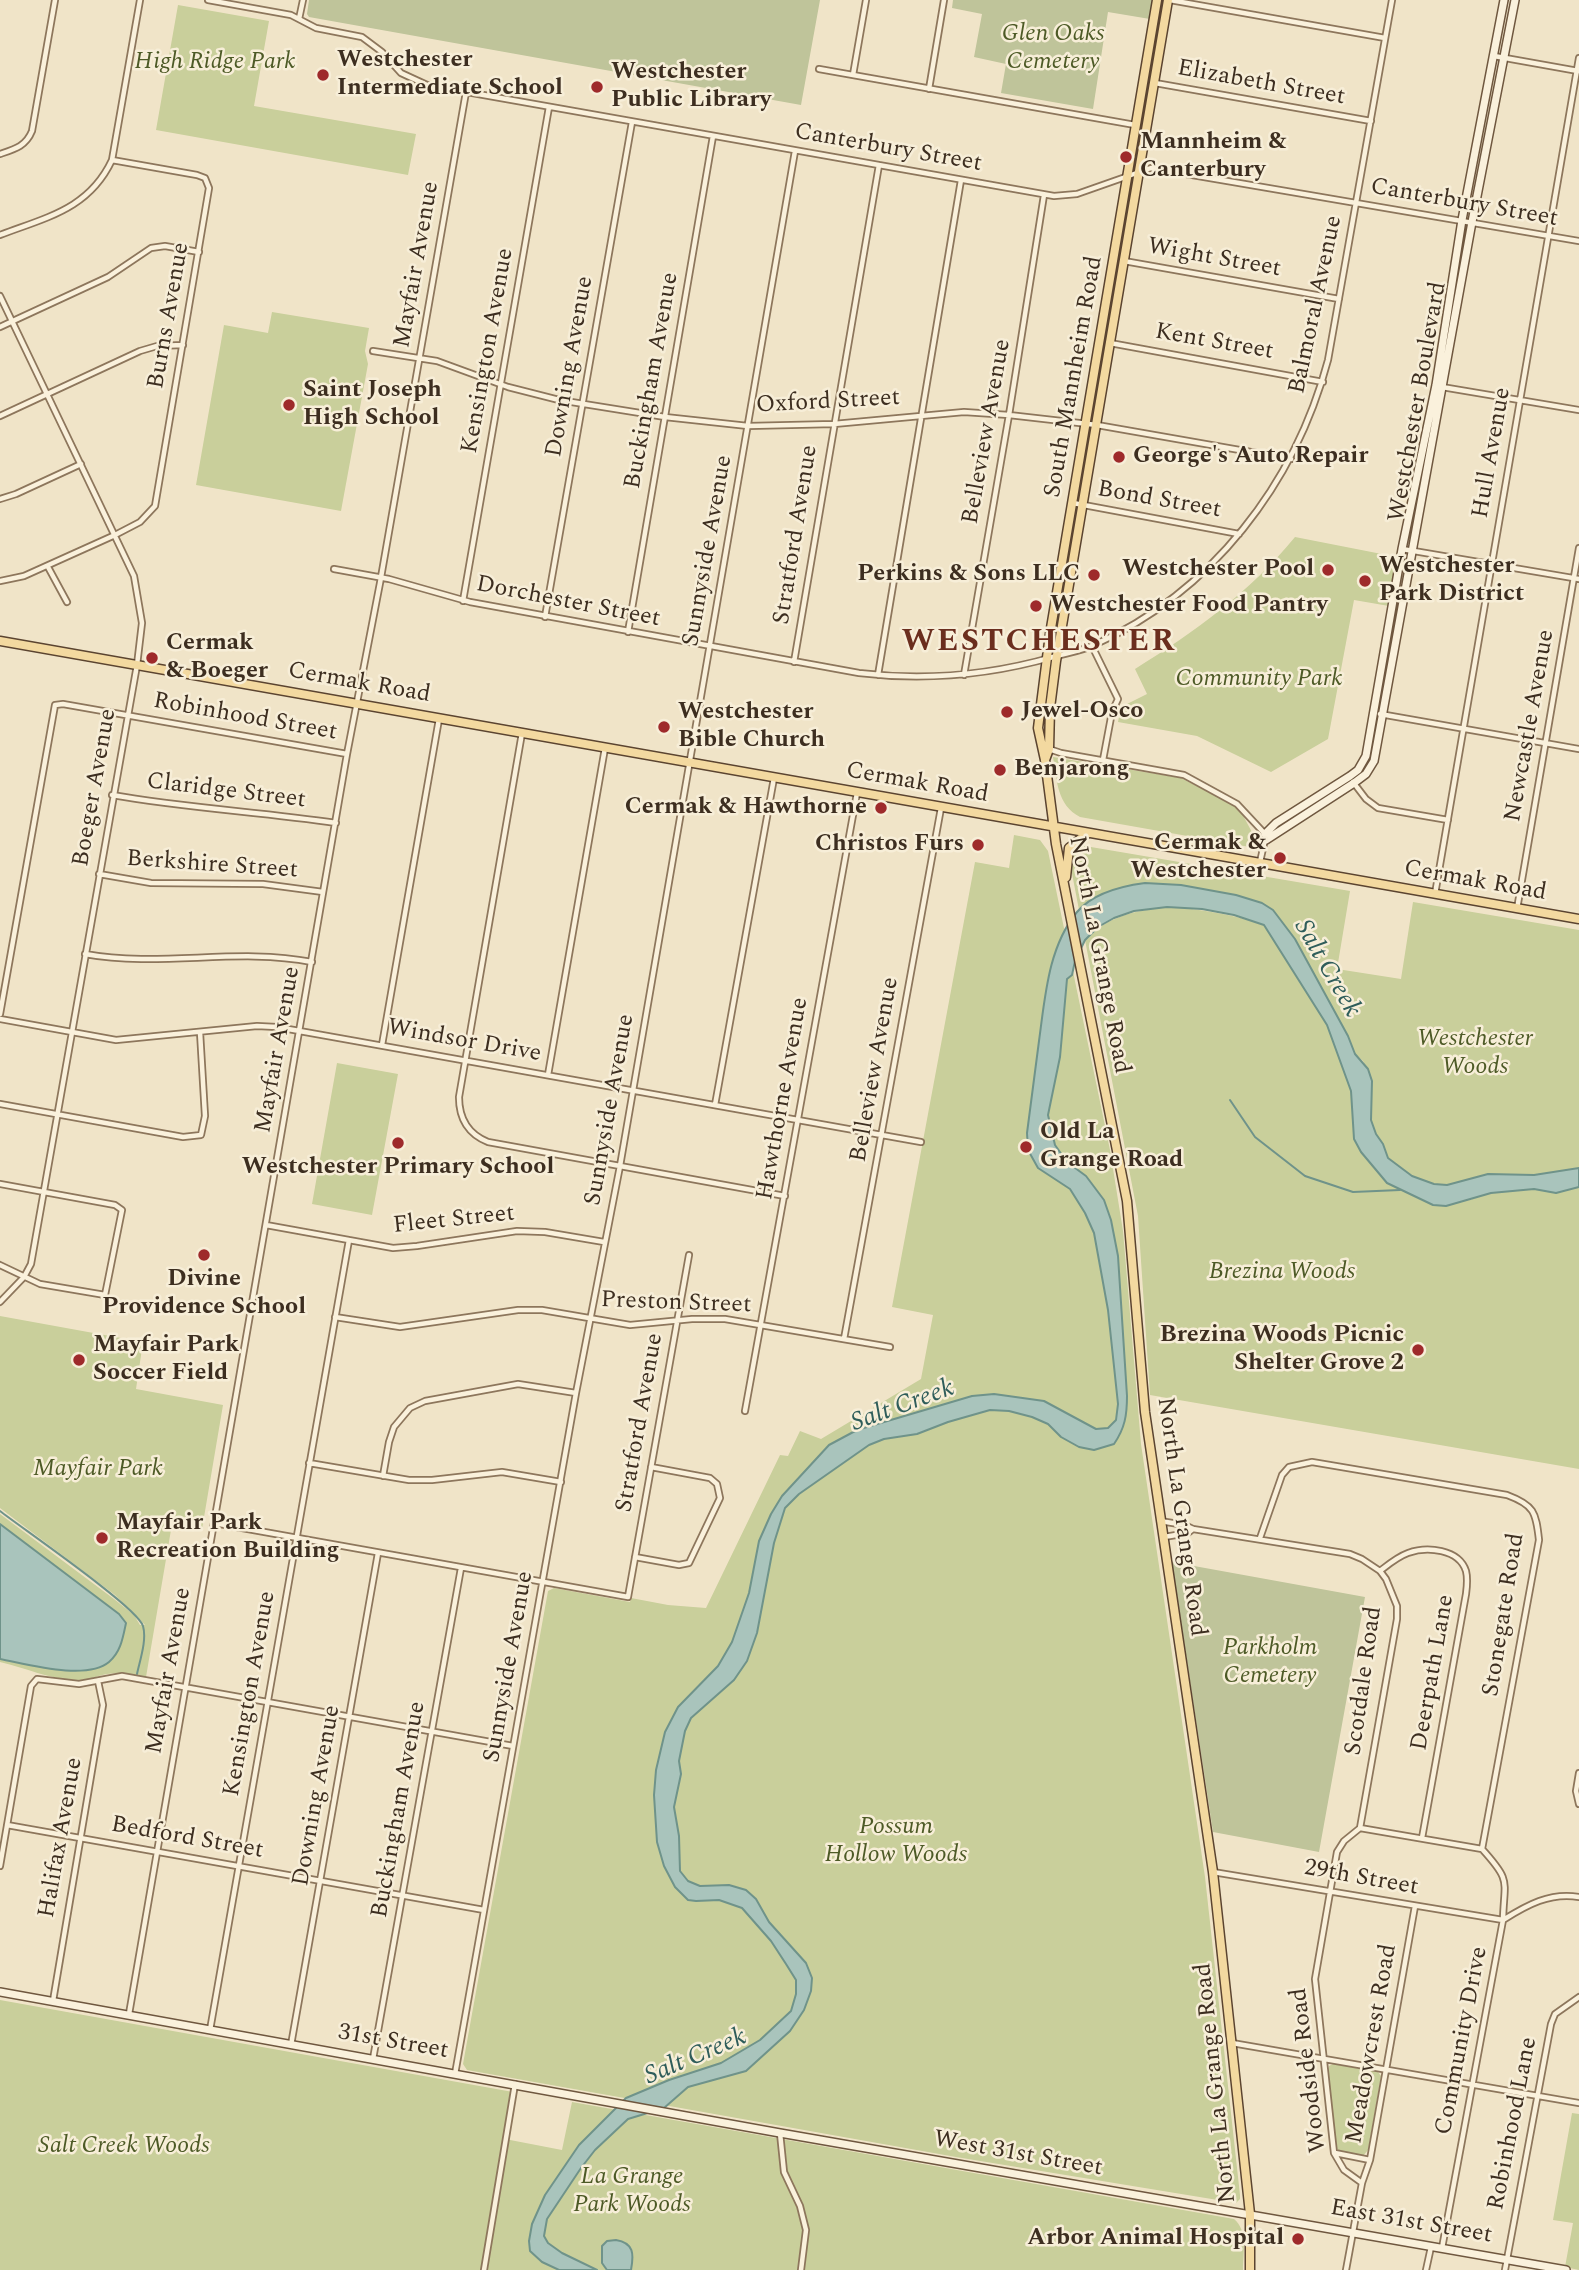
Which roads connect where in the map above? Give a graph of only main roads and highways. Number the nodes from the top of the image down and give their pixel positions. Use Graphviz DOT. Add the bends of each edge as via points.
graph roads {
  1 [pos="1157,0"];
  2 [pos="1169,0"];
  3 [pos="0,641"];
  4 [pos="1046,759"];
  5 [pos="1053,827"];
  6 [pos="1088,833"];
  7 [pos="1066,898"];
  8 [pos="1579,919"];
  9 [pos="1250,2270"];
  1 -- 4 [label="main road, South Mannheim Road" via="1046,659 1038,728"];
  2 -- 4 [label="main road, South Mannheim Road" via="1057,656"];
  3 -- 5 [label="main road, Cermak Road"];
  4 -- 5 [label="main road, South Mannheim Road"];
  5 -- 6 [label="main road, Cermak Road"];
  5 -- 7 [label="main road, North La Grange Road"];
  6 -- 7 [label="main road" via="1069,848"];
  6 -- 8 [label="main road, Cermak Road"];
  7 -- 9 [label="main road, North La Grange Road" via="1127,1201 1144,1412 1213,1872 1250,2214"];
}
